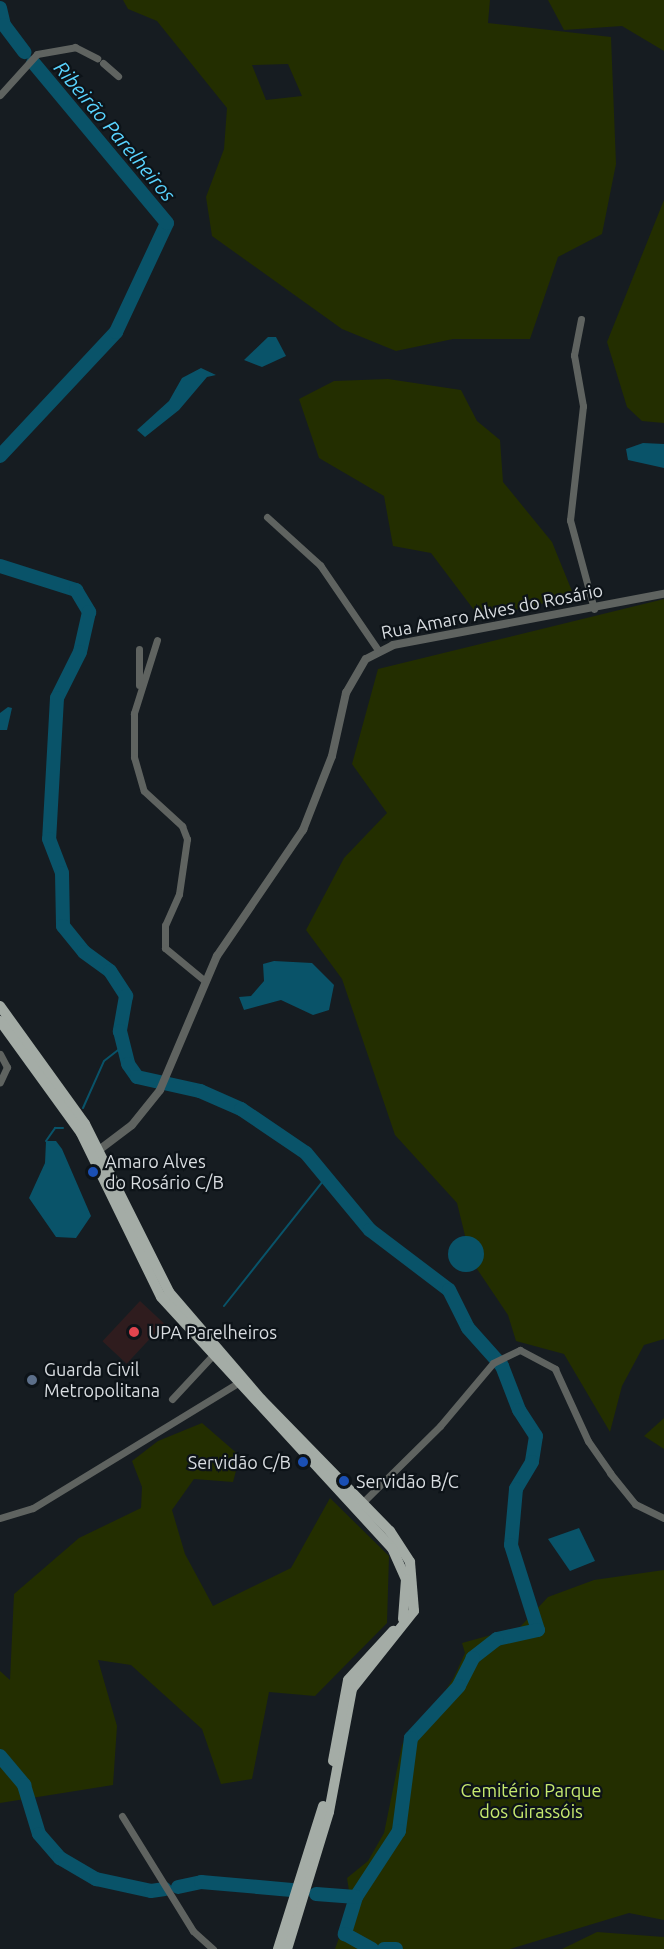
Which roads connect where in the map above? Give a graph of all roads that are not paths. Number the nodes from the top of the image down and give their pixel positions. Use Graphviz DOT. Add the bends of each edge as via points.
graph roads {
  1 [pos="118,76"];
  2 [pos="0,94"];
  3 [pos="581,319"];
  4 [pos="267,517"];
  5 [pos="664,594"];
  6 [pos="594,609"];
  7 [pos="158,640"];
  8 [pos="139,649"];
  9 [pos="378,650"];
  10 [pos="138,690"];
  11 [pos="205,981"];
  12 [pos="0,1006"];
  13 [pos="0,1021"];
  14 [pos="0,1054"];
  15 [pos="0,1082"];
  16 [pos="95,1153"];
  17 [pos="212,1356"];
  18 [pos="236,1384"];
  19 [pos="172,1399"];
  20 [pos="258,1402"];
  21 [pos="359,1506"];
  22 [pos="0,1518"];
  23 [pos="664,1518"];
  24 [pos="122,1816"];
  25 [pos="213,1949"];
  26 [pos="278,1949"];
  27 [pos="286,1949"];
  1 -- 2 [label="street" via="75,47 37,54"];
  3 -- 6 [label="street" via="574,355 584,399 570,520"];
  4 -- 9 [label="street" via="320,565"];
  5 -- 6 [label="street, Rua Amaro Alves do Rosário"];
  6 -- 9 [label="street, Rua Amaro Alves do Rosário"];
  7 -- 10 [label="street"];
  8 -- 10 [label="street"];
  9 -- 11 [label="street, Rua Amaro Alves do Rosário" via="348,687 332,756 303,830 246,909"];
  10 -- 11 [label="street" via="132,730 140,781 156,808 182,826 187,839 179,894 163,937 172,958"];
  11 -- 16 [label="street, Rua Amaro Alves do Rosário" via="160,1090 132,1125"];
  12 -- 16 [label="main road"];
  13 -- 16 [label="main road"];
  14 -- 15 [label="street" via="7,1067"];
  16 -- 17 [label="main road" via="154,1286"];
  16 -- 20 [label="main road" via="154,1269"];
  17 -- 18 [label="main road"];
  17 -- 19 [label="street"];
  18 -- 20 [label="main road"];
  18 -- 22 [label="street" via="33,1508"];
  20 -- 21 [label="main road"];
  21 -- 23 [label="street" via="493,1363 520,1350 545,1359 610,1473 635,1504"];
  21 -- 26 [label="main road" via="402,1566 407,1609 346,1687 324,1804"];
  21 -- 27 [label="main road" via="410,1562 414,1611 352,1689 329,1812"];
  24 -- 25 [label="street" via="193,1930"];
}
